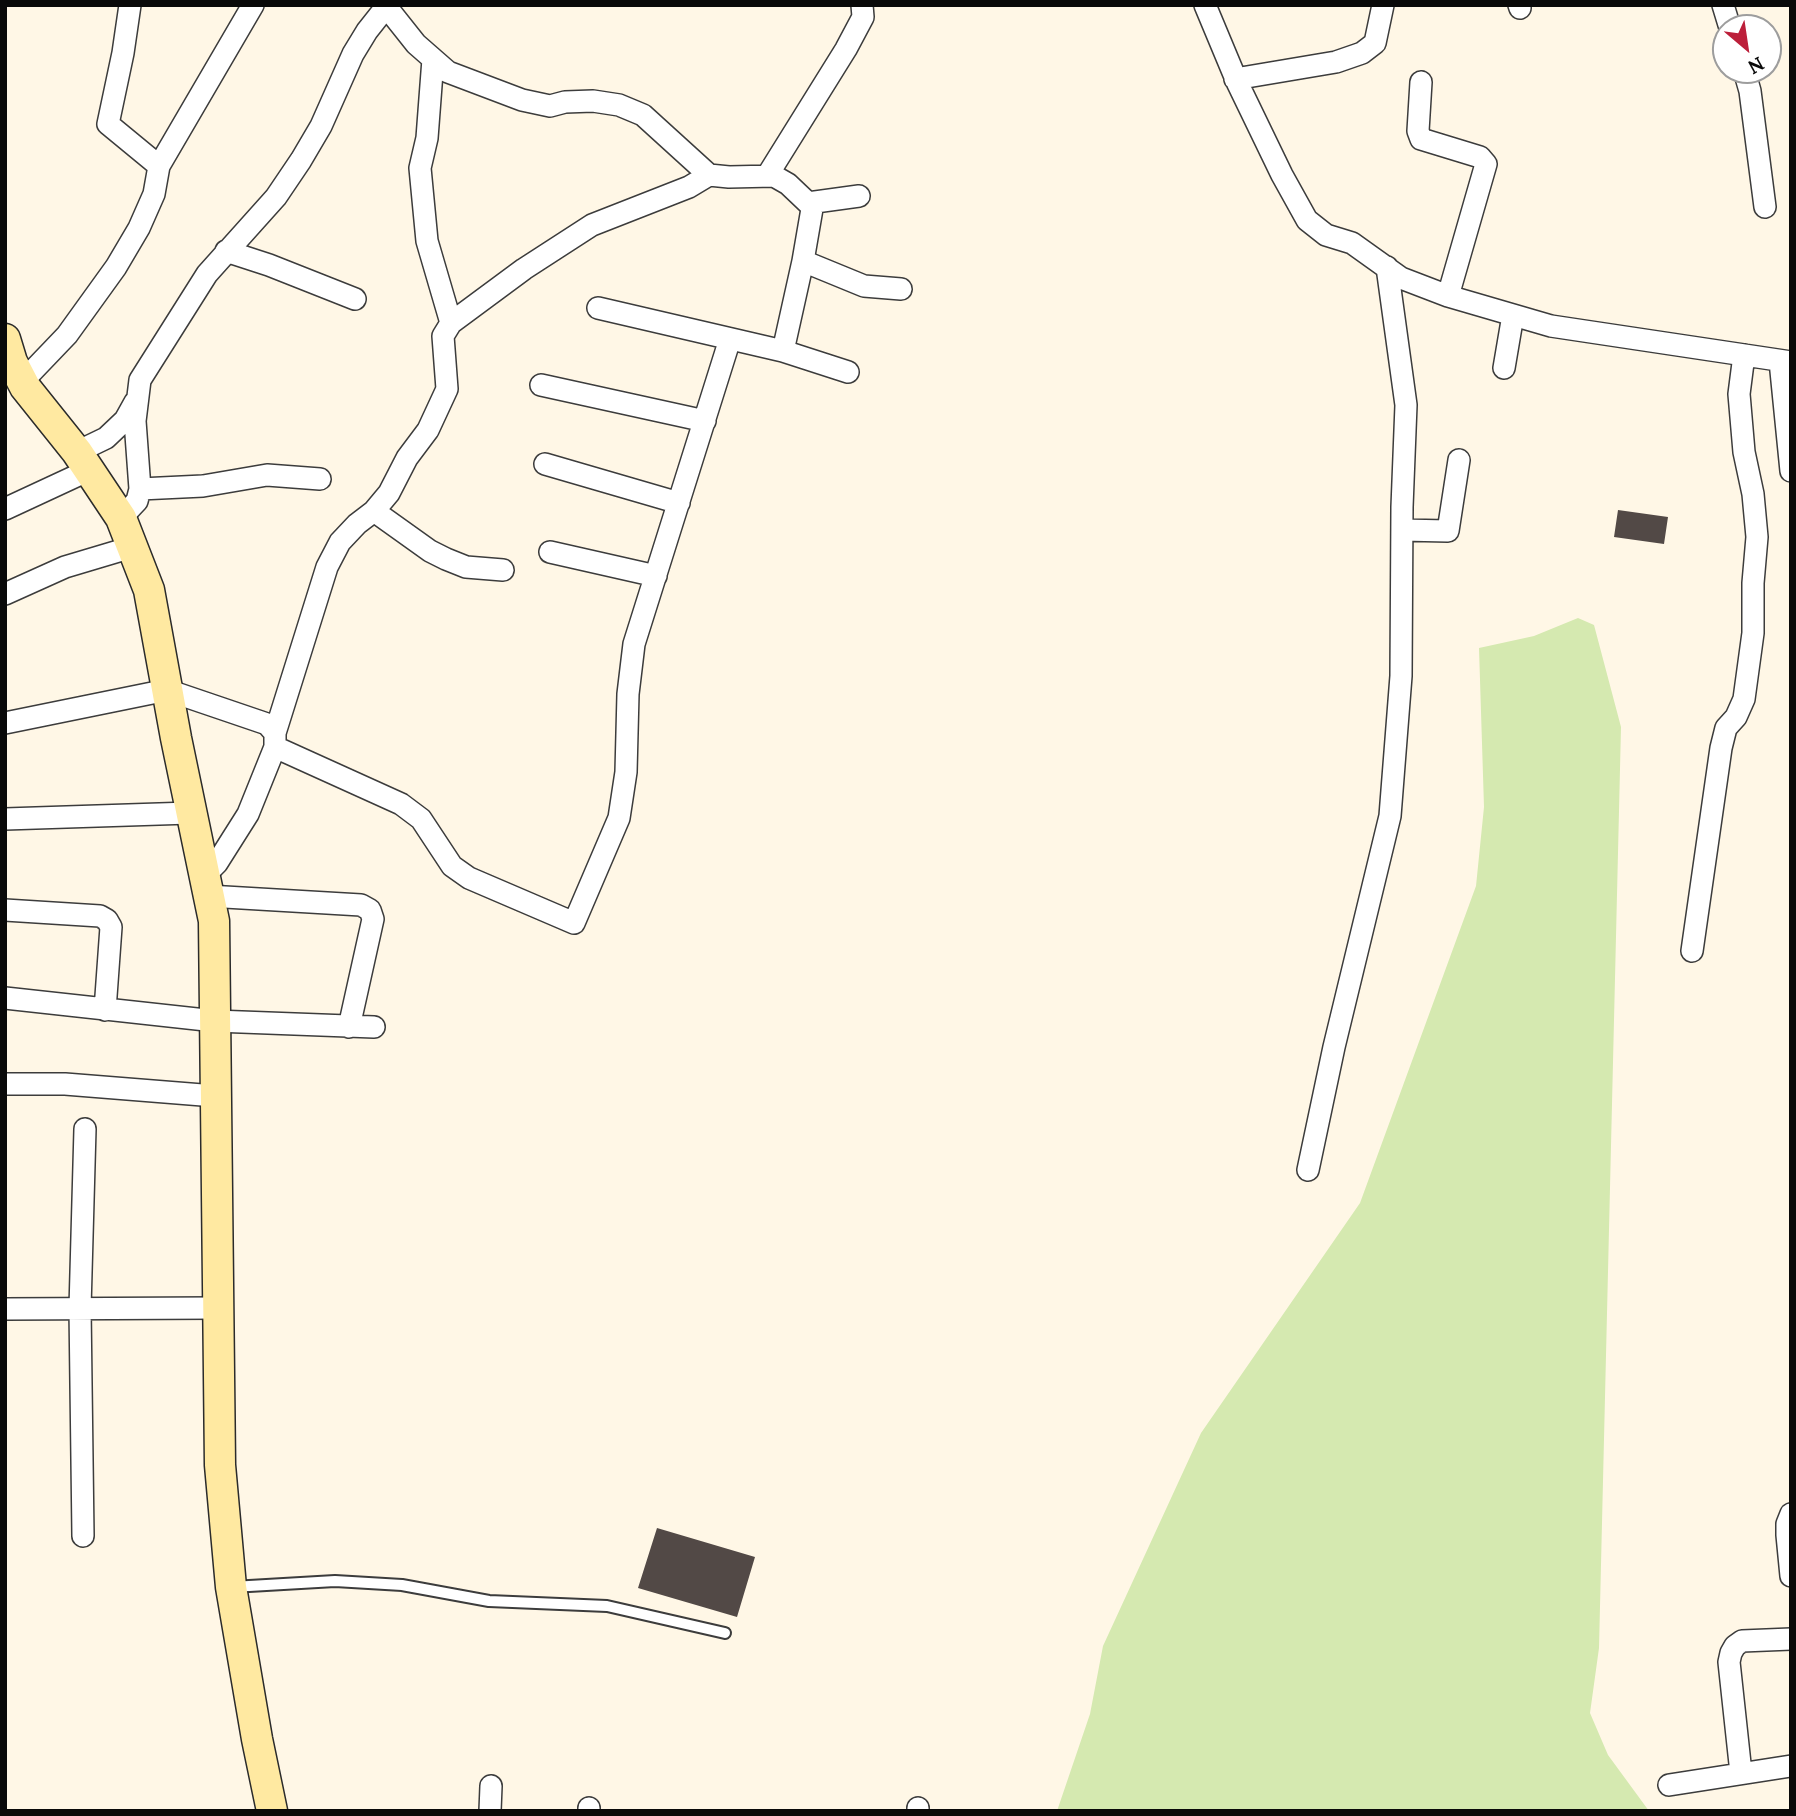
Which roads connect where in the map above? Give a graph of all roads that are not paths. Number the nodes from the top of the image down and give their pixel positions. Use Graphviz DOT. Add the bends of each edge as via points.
graph roads {
  1 [pos="130,5"];
  2 [pos="253,5"];
  3 [pos="862,5"];
  4 [pos="1205,5"];
  5 [pos="1383,5"];
  6 [pos="386,6"];
  7 [pos="433,60"];
  8 [pos="1236,79"];
  9 [pos="1421,82"];
  10 [pos="1748,84"];
  11 [pos="159,166"];
  12 [pos="709,175"];
  13 [pos="767,176"];
  14 [pos="859,196"];
  15 [pos="813,203"];
  16 [pos="1765,208"];
  17 [pos="226,251"];
  18 [pos="803,261"];
  19 [pos="1387,267"];
  20 [pos="901,289"];
  21 [pos="1448,296"];
  22 [pos="355,299"];
  23 [pos="598,308"];
  24 [pos="1513,315"];
  25 [pos="451,323"];
  26 [pos="5,339"];
  27 [pos="730,339"];
  28 [pos="783,351"];
  29 [pos="1744,355"];
  30 [pos="1786,362"];
  31 [pos="1504,368"];
  32 [pos="848,372"];
  33 [pos="22,382"];
  34 [pos="541,385"];
  35 [pos="137,397"];
  36 [pos="705,421"];
  37 [pos="1459,460"];
  38 [pos="83,461"];
  39 [pos="545,464"];
  40 [pos="1791,471"];
  41 [pos="320,479"];
  42 [pos="140,489"];
  43 [pos="679,503"];
  44 [pos="5,509"];
  45 [pos="374,511"];
  46 [pos="121,518"];
  47 [pos="1402,530"];
  48 [pos="132,547"];
  49 [pos="550,552"];
  50 [pos="503,569"];
  51 [pos="656,576"];
  52 [pos="5,594"];
  53 [pos="167,690"];
  54 [pos="5,723"];
  55 [pos="275,740"];
  56 [pos="190,813"];
  57 [pos="5,819"];
  58 [pos="206,886"];
  59 [pos="5,910"];
  60 [pos="1692,951"];
  61 [pos="5,998"];
  62 [pos="105,1010"];
  63 [pos="215,1021"];
  64 [pos="349,1027"];
  65 [pos="374,1027"];
  66 [pos="5,1084"];
  67 [pos="215,1096"];
  68 [pos="85,1129"];
  69 [pos="1308,1170"];
  70 [pos="5,1308"];
  71 [pos="80,1308"];
  72 [pos="217,1308"];
  73 [pos="1791,1514"];
  74 [pos="83,1536"];
  75 [pos="1791,1576"];
  76 [pos="231,1587"];
  77 [pos="725,1633"];
  78 [pos="1791,1639"];
  79 [pos="1791,1766"];
  80 [pos="1741,1773"];
  81 [pos="1668,1784"];
  82 [pos="491,1786"];
  83 [pos="272,1811"];
  84 [pos="490,1811"];
  1 -- 11 [label="street" via="108,124"];
  2 -- 11 [label="street"];
  3 -- 13 [label="street" via="863,17 846,49"];
  4 -- 8 [label="street"];
  5 -- 8 [label="street" via="1375,43 1362,53 1336,62"];
  6 -- 7 [label="street"];
  6 -- 17 [label="street" via="353,54 302,160 276,197"];
  7 -- 12 [label="street" via="448,72 522,100 550,106 593,101 619,105 643,115"];
  7 -- 25 [label="street" via="420,168 427,240"];
  8 -- 19 [label="street" via="1307,220"];
  9 -- 21 [label="street" via="1421,139 1480,157 1486,164"];
  10 -- 16 [label="street"];
  11 -- 33 [label="street" via="154,194 116,267 67,335"];
  12 -- 13 [label="street"];
  12 -- 25 [label="street" via="592,225"];
  13 -- 15 [label="street" via="788,184 808,204"];
  14 -- 15 [label="street"];
  15 -- 18 [label="street"];
  17 -- 22 [label="street"];
  17 -- 35 [label="street" via="148,364"];
  18 -- 20 [label="street" via="864,286"];
  18 -- 28 [label="street"];
  19 -- 21 [label="street" via="1401,278"];
  19 -- 47 [label="street" via="1406,405"];
  21 -- 24 [label="street"];
  23 -- 27 [label="street"];
  24 -- 29 [label="street" via="1551,326"];
  24 -- 31 [label="street"];
  25 -- 45 [label="street" via="443,336 447,389 428,430"];
  26 -- 33 [label="street"];
  27 -- 28 [label="street"];
  27 -- 36 [label="street"];
  28 -- 32 [label="street"];
  29 -- 30 [label="street"];
  29 -- 60 [label="street" via="1739,394 1757,537 1753,633 1744,699 1726,728 1721,748"];
  30 -- 40 [label="street"];
  33 -- 38 [label="street"];
  34 -- 36 [label="street"];
  35 -- 38 [label="street" via="125,420"];
  35 -- 42 [label="street"];
  36 -- 43 [label="street"];
  37 -- 47 [label="street" via="1448,531"];
  38 -- 44 [label="street"];
  38 -- 46 [label="street"];
  39 -- 43 [label="street"];
  41 -- 42 [label="street" via="279,475"];
  42 -- 46 [label="street"];
  43 -- 51 [label="street"];
  45 -- 50 [label="street" via="446,559 466,567"];
  45 -- 55 [label="street" via="340,542 327,568"];
  46 -- 48 [label="street"];
  47 -- 69 [label="street" via="1401,676 1390,816"];
  48 -- 52 [label="street" via="65,567"];
  48 -- 53 [label="street" via="149,590"];
  49 -- 51 [label="street"];
  51 -- 55 [label="street" via="634,644 619,818 574,923 469,878 452,866 421,819 401,804"];
  53 -- 54 [label="street"];
  53 -- 55 [label="street" via="267,724"];
  53 -- 56 [label="street"];
  55 -- 58 [label="street" via="248,814"];
  56 -- 57 [label="street"];
  56 -- 58 [label="street"];
  58 -- 63 [label="street" via="214,921"];
  58 -- 64 [label="street" via="361,905 370,910 373,919"];
  59 -- 62 [label="street" via="107,920 111,927"];
  61 -- 62 [label="street"];
  62 -- 63 [label="street"];
  63 -- 64 [label="street"];
  63 -- 67 [label="street"];
  64 -- 65 [label="street"];
  66 -- 67 [label="street"];
  67 -- 72 [label="street"];
  68 -- 71 [label="street"];
  70 -- 71 [label="street"];
  71 -- 72 [label="street"];
  71 -- 74 [label="street"];
  72 -- 76 [label="street" via="220,1465"];
  73 -- 75 [label="street" via="1787,1524"];
  76 -- 77 [label="lane" via="335,1581 402,1586 489,1601 607,1606"];
  76 -- 83 [label="street"];
  78 -- 80 [label="street" via="1742,1641 1731,1653"];
  79 -- 80 [label="street"];
  80 -- 81 [label="street"];
  82 -- 84 [label="street"];
}
